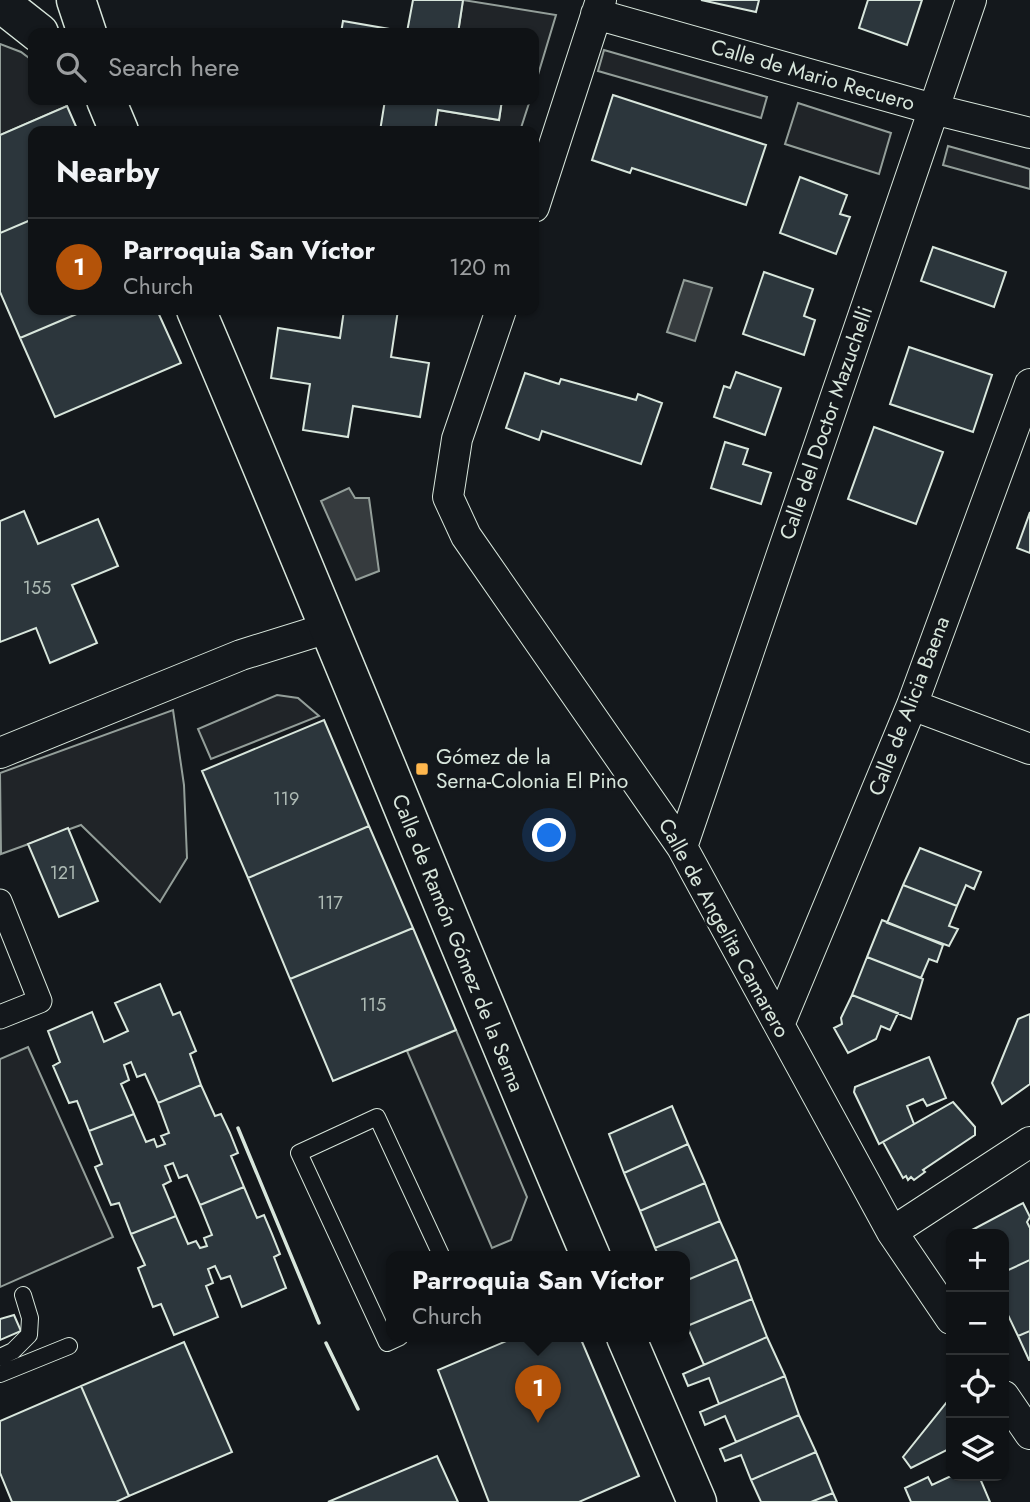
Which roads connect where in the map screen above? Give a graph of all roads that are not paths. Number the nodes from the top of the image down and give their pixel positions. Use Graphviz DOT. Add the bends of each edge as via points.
graph roads {
  1 [pos="76,0"];
  2 [pos="971,0"];
  3 [pos="10,4"];
  4 [pos="599,7"];
  5 [pos="34,28"];
  6 [pos="85,28"];
  7 [pos="108,105"];
  8 [pos="933,109"];
  9 [pos="117,126"];
  10 [pos="1030,133"];
  11 [pos="539,192"];
  12 [pos="198,315"];
  13 [pos="499,315"];
  14 [pos="1030,384"];
  15 [pos="331,627"];
  16 [pos="912,705"];
  17 [pos="1030,749"];
  18 [pos="0,753"];
  19 [pos="682,847"];
  20 [pos="0,901"];
  21 [pos="0,1017"];
  22 [pos="779,1025"];
  23 [pos="1030,1142"];
  24 [pos="892,1232"];
  25 [pos="439,1251"];
  26 [pos="583,1251"];
  27 [pos="23,1295"];
  28 [pos="946,1312"];
  29 [pos="386,1341"];
  30 [pos="628,1342"];
  31 [pos="69,1346"];
  32 [pos="0,1357"];
  33 [pos="0,1374"];
  34 [pos="1009,1403"];
  35 [pos="1030,1434"];
  36 [pos="697,1502"];
  1 -- 6 [label="street"];
  2 -- 8 [label="street, Calle del Doctor Mazuchelli"];
  3 -- 5 [label="street"];
  4 -- 8 [label="street, Calle de Mario Recuero"];
  4 -- 11 [label="street"];
  7 -- 9 [label="street"];
  8 -- 10 [label="street, Calle de Mario Recuero"];
  8 -- 19 [label="street, Calle del Doctor Mazuchelli"];
  12 -- 15 [label="street, Calle de Ramón Gómez de la Serna"];
  13 -- 19 [label="street, Calle de Angelita Camarero" via="457,439 447,497 466,536"];
  14 -- 16 [label="street, Calle de Alicia Baena"];
  15 -- 18 [label="street" via="241,654"];
  15 -- 26 [label="street, Calle de Ramón Gómez de la Serna"];
  16 -- 17 [label="street"];
  16 -- 22 [label="street, Calle de Alicia Baena"];
  19 -- 22 [label="street, Calle de Angelita Camarero"];
  20 -- 21 [label="street" via="40,1001"];
  22 -- 24 [label="street, Calle de Angelita Camarero"];
  23 -- 24 [label="street"];
  24 -- 28 [label="street, Calle de Angelita Camarero"];
  25 -- 29 [label="lane" via="377,1117 299,1153"];
  27 -- 32 [label="lane" via="30,1318 29,1335"];
  30 -- 36 [label="street"];
  31 -- 33 [label="lane"];
  34 -- 35 [label="street"];
}
